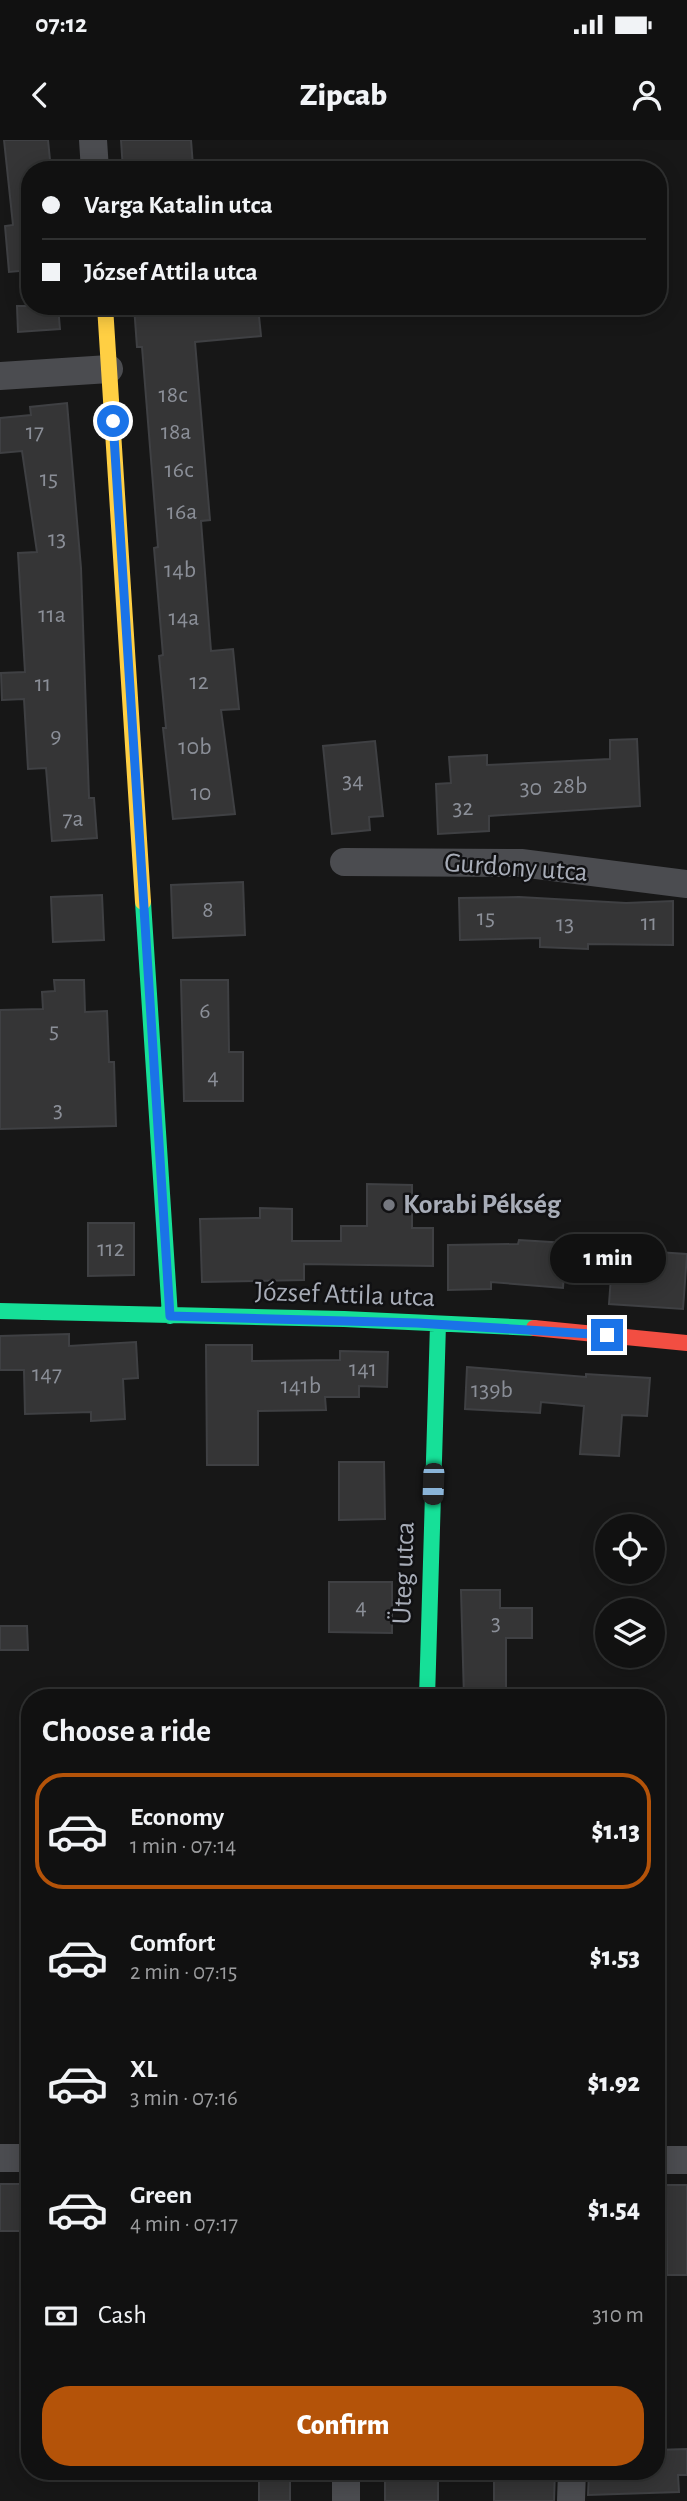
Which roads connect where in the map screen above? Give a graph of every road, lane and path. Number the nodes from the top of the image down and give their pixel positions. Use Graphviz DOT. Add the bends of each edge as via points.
graph roads {
  1 [pos="93,140"];
  2 [pos="94,161"];
  3 [pos="106,315"];
  4 [pos="109,369"];
  5 [pos="0,376"];
  6 [pos="344,862"];
  7 [pos="687,884"];
  8 [pos="0,1311"];
  9 [pos="170,1316"];
  10 [pos="438,1324"];
  11 [pos="687,1343"];
  12 [pos="427,1689"];
  13 [pos="0,2158"];
  14 [pos="21,2158"];
  15 [pos="665,2160"];
  16 [pos="687,2160"];
  17 [pos="346,2480"];
  18 [pos="572,2480"];
  19 [pos="346,2501"];
  20 [pos="571,2501"];
  1 -- 2 [label="street"];
  3 -- 4 [label="street"];
  4 -- 5 [label="street"];
  4 -- 9 [label="street"];
  6 -- 7 [label="street, Gurdony utca" via="521,863"];
  8 -- 9 [label="street, József Attila utca"];
  9 -- 10 [label="street, József Attila utca"];
  10 -- 11 [label="street, József Attila utca"];
  10 -- 12 [label="street, Üteg utca"];
  13 -- 14 [label="street"];
  15 -- 16 [label="street"];
  17 -- 19 [label="street"];
  18 -- 20 [label="street"];
}
